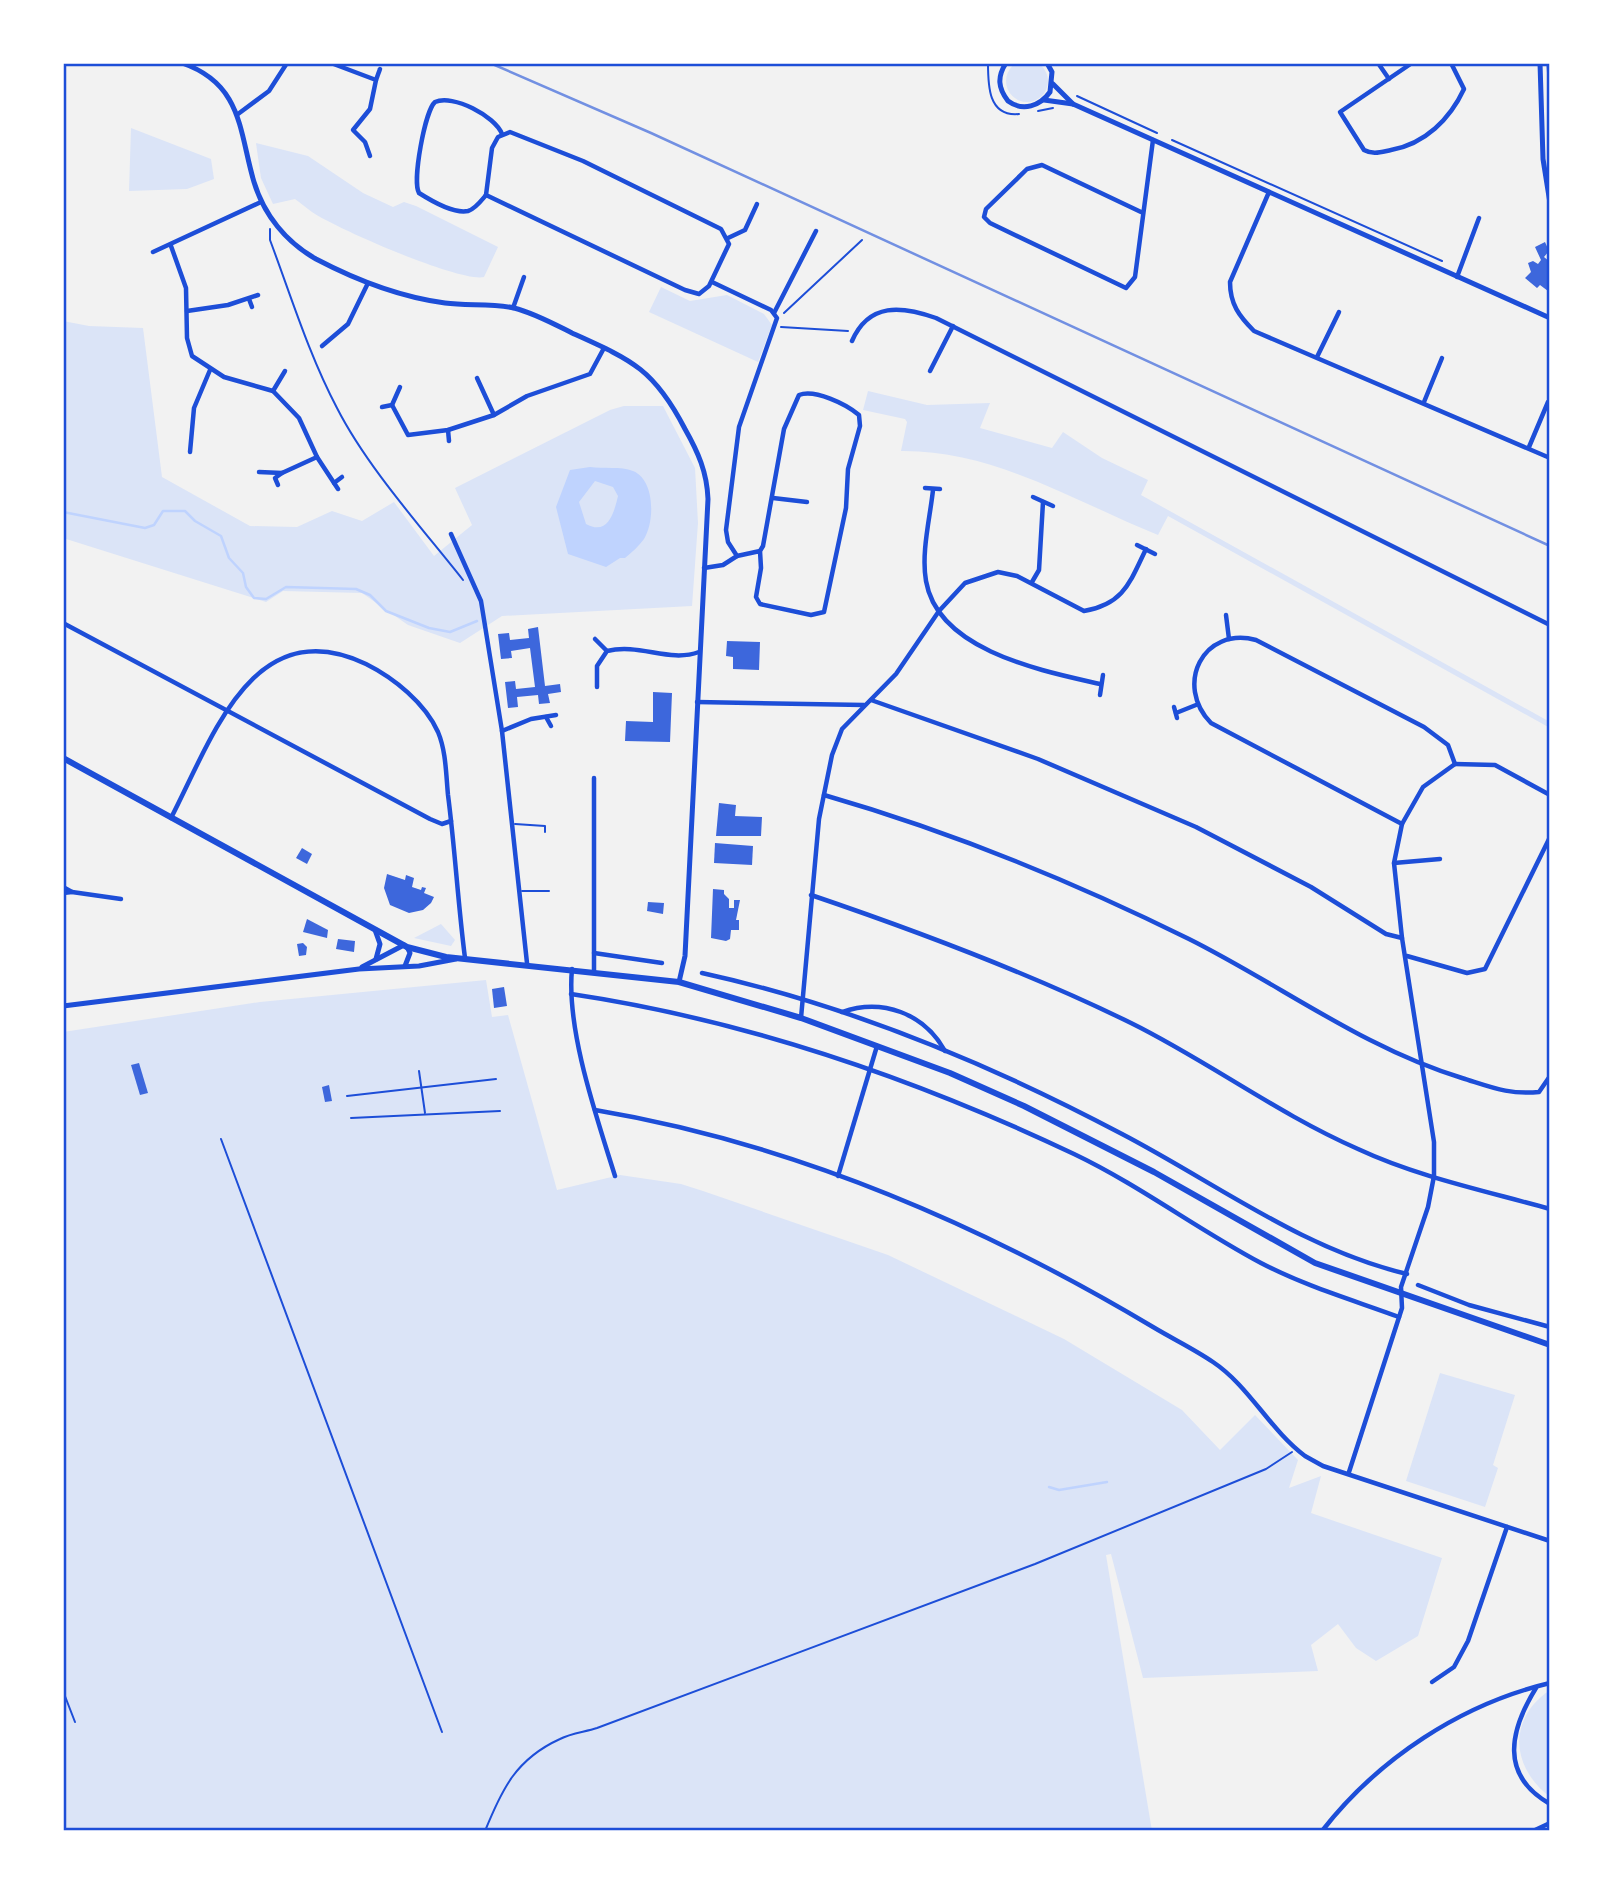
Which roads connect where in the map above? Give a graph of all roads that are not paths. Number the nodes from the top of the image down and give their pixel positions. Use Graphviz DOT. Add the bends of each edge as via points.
graph roads {
  1 [pos="181,63"];
  2 [pos="287,63"];
  3 [pos="331,63"];
  4 [pos="1006,63"];
  5 [pos="1046,63"];
  6 [pos="1378,63"];
  7 [pos="1412,63"];
  8 [pos="1451,63"];
  9 [pos="1540,63"];
  10 [pos="1549,63"];
  11 [pos="189,64"];
  12 [pos="1000,66"];
  13 [pos="380,69"];
  14 [pos="1389,79"];
  15 [pos="376,80"];
  16 [pos="1550,82"];
  17 [pos="1053,84"];
  18 [pos="1044,100"];
  19 [pos="1073,104"];
  20 [pos="238,114"];
  21 [pos="502,134"];
  22 [pos="1153,140"];
  23 [pos="370,156"];
  24 [pos="1547,158"];
  25 [pos="1269,192"];
  26 [pos="486,195"];
  27 [pos="261,202"];
  28 [pos="1550,203"];
  29 [pos="757,204"];
  30 [pos="1141,212"];
  31 [pos="1479,218"];
  32 [pos="1467,229"];
  33 [pos="816,231"];
  34 [pos="1476,232"];
  35 [pos="728,239"];
  36 [pos="171,246"];
  37 [pos="153,252"];
  38 [pos="524,277"];
  39 [pos="1457,277"];
  40 [pos="712,282"];
  41 [pos="368,283"];
  42 [pos="258,295"];
  43 [pos="249,299"];
  44 [pos="252,307"];
  45 [pos="513,308"];
  46 [pos="187,312"];
  47 [pos="1339,312"];
  48 [pos="774,314"];
  49 [pos="1550,318"];
  50 [pos="953,326"];
  51 [pos="852,341"];
  52 [pos="322,346"];
  53 [pos="604,348"];
  54 [pos="1317,357"];
  55 [pos="1442,358"];
  56 [pos="210,370"];
  57 [pos="285,371"];
  58 [pos="930,371"];
  59 [pos="477,378"];
  60 [pos="400,387"];
  61 [pos="273,391"];
  62 [pos="1424,402"];
  63 [pos="1548,402"];
  64 [pos="392,405"];
  65 [pos="382,407"];
  66 [pos="494,415"];
  67 [pos="448,429"];
  68 [pos="408,435"];
  69 [pos="449,441"];
  70 [pos="404,443"];
  71 [pos="1529,447"];
  72 [pos="190,452"];
  73 [pos="317,457"];
  74 [pos="1550,458"];
  75 [pos="259,472"];
  76 [pos="282,473"];
  77 [pos="342,477"];
  78 [pos="334,483"];
  79 [pos="278,485"];
  80 [pos="925,488"];
  81 [pos="338,489"];
  82 [pos="940,489"];
  83 [pos="933,490"];
  84 [pos="1033,497"];
  85 [pos="773,498"];
  86 [pos="807,502"];
  87 [pos="1042,502"];
  88 [pos="1053,506"];
  89 [pos="451,534"];
  90 [pos="1137,545"];
  91 [pos="1146,549"];
  92 [pos="760,551"];
  93 [pos="1155,554"];
  94 [pos="737,556"];
  95 [pos="704,568"];
  96 [pos="1032,582"];
  97 [pos="939,611"];
  98 [pos="1226,615"];
  99 [pos="63,623"];
  100 [pos="1550,625"];
  101 [pos="595,639"];
  102 [pos="1229,639"];
  103 [pos="607,651"];
  104 [pos="699,652"];
  105 [pos="1102,675"];
  106 [pos="1100,684"];
  107 [pos="597,687"];
  108 [pos="1100,695"];
  109 [pos="871,700"];
  110 [pos="697,702"];
  111 [pos="865,705"];
  112 [pos="1196,705"];
  113 [pos="226,713"];
  114 [pos="1176,713"];
  115 [pos="556,715"];
  116 [pos="546,717"];
  117 [pos="551,726"];
  118 [pos="502,730"];
  119 [pos="63,758"];
  120 [pos="1455,764"];
  121 [pos="594,778"];
  122 [pos="824,795"];
  123 [pos="1550,795"];
  124 [pos="171,818"];
  125 [pos="452,821"];
  126 [pos="513,824"];
  127 [pos="1402,824"];
  128 [pos="545,832"];
  129 [pos="1550,837"];
  130 [pos="1440,859"];
  131 [pos="1394,863"];
  132 [pos="63,887"];
  133 [pos="520,891"];
  134 [pos="549,891"];
  135 [pos="72,892"];
  136 [pos="63,893"];
  137 [pos="811,895"];
  138 [pos="121,899"];
  139 [pos="375,930"];
  140 [pos="1402,938"];
  141 [pos="406,946"];
  142 [pos="593,953"];
  143 [pos="1406,957"];
  144 [pos="462,958"];
  145 [pos="374,962"];
  146 [pos="527,963"];
  147 [pos="662,963"];
  148 [pos="404,967"];
  149 [pos="572,968"];
  150 [pos="359,969"];
  151 [pos="594,971"];
  152 [pos="702,973"];
  153 [pos="679,982"];
  154 [pos="571,994"];
  155 [pos="803,1000"];
  156 [pos="63,1006"];
  157 [pos="841,1012"];
  158 [pos="801,1018"];
  159 [pos="877,1046"];
  160 [pos="945,1051"];
  161 [pos="1424,1067"];
  162 [pos="870,1071"];
  163 [pos="1550,1076"];
  164 [pos="595,1110"];
  165 [pos="221,1139"];
  166 [pos="615,1176"];
  167 [pos="838,1176"];
  168 [pos="1434,1176"];
  169 [pos="1550,1209"];
  170 [pos="1407,1273"];
  171 [pos="1418,1285"];
  172 [pos="1402,1295"];
  173 [pos="1399,1317"];
  174 [pos="1550,1327"];
  175 [pos="1550,1345"];
  176 [pos="1349,1472"];
  177 [pos="1507,1527"];
  178 [pos="1550,1541"];
  179 [pos="1432,1682"];
  180 [pos="1550,1683"];
  181 [pos="1536,1687"];
  182 [pos="63,1690"];
  183 [pos="75,1722"];
  184 [pos="442,1732"];
  185 [pos="1550,1804"];
  186 [pos="1550,1823"];
  187 [pos="1322,1831"];
  188 [pos="1533,1831"];
  1 -- 11 [label="street"];
  2 -- 20 [label="street" via="269,91"];
  3 -- 15 [label="street"];
  4 -- 12 [label="street"];
  5 -- 17 [label="street"];
  6 -- 14 [label="street"];
  7 -- 14 [label="street"];
  8 -- 14 [label="street" via="1464,89 1447,119 1404,148 1371,154 1340,112"];
  9 -- 24 [label="street"];
  10 -- 16 [label="street"];
  11 -- 20 [label="street" via="230,100"];
  12 -- 18 [label="street" via="999,88 1008,101 1026,107"];
  13 -- 15 [label="street"];
  15 -- 23 [label="street" via="370,109 353,130"];
  17 -- 18 [label="street"];
  17 -- 19 [label="street"];
  18 -- 19 [label="street"];
  19 -- 22 [label="street"];
  20 -- 27 [label="street"];
  21 -- 26 [label="street" via="492,148"];
  21 -- 26 [label="street" via="492,118 448,100 435,102 428,113 415,181 419,193 466,211"];
  21 -- 35 [label="street" via="523,135 583,161 716,226"];
  22 -- 25 [label="street"];
  22 -- 30 [label="street"];
  24 -- 28 [label="street"];
  25 -- 39 [label="street"];
  25 -- 54 [label="street" via="1230,282 1230,297 1238,315 1254,331"];
  26 -- 40 [label="street" via="685,290 699,294"];
  27 -- 36 [label="street"];
  27 -- 41 [label="street" via="275,225 305,253"];
  29 -- 35 [label="street" via="745,230"];
  30 -- 30 [label="street" via="1135,277 1126,288 984,217 986,209 1027,169 1042,165"];
  31 -- 34 [label="street"];
  32 -- 34 [label="street"];
  33 -- 48 [label="street"];
  34 -- 39 [label="street"];
  35 -- 40 [label="street"];
  36 -- 37 [label="street"];
  36 -- 46 [label="street" via="186,288"];
  38 -- 45 [label="street"];
  39 -- 49 [label="street"];
  40 -- 48 [label="street"];
  41 -- 45 [label="street" via="447,304"];
  41 -- 52 [label="street" via="348,324"];
  42 -- 43 [label="street"];
  43 -- 44 [label="street"];
  43 -- 46 [label="street"];
  45 -- 53 [label="street"];
  46 -- 56 [label="street" via="192,356"];
  47 -- 54 [label="street"];
  48 -- 94 [label="street" via="774,330 736,439 726,530"];
  50 -- 51 [label="street" via="920,312 887,308 872,314"];
  50 -- 58 [label="street"];
  50 -- 100 [label="street"];
  53 -- 66 [label="street" via="590,374 527,396"];
  53 -- 95 [label="street" via="628,359 660,385 702,463 708,499"];
  54 -- 62 [label="street"];
  55 -- 62 [label="street"];
  56 -- 61 [label="street"];
  56 -- 72 [label="street" via="194,408"];
  57 -- 61 [label="street"];
  59 -- 66 [label="street"];
  60 -- 64 [label="street"];
  61 -- 73 [label="street" via="299,418"];
  62 -- 71 [label="street"];
  63 -- 71 [label="street"];
  64 -- 65 [label="street"];
  64 -- 68 [label="street"];
  66 -- 67 [label="street"];
  67 -- 68 [label="street"];
  67 -- 69 [label="street"];
  68 -- 70 [label="street"];
  71 -- 74 [label="street"];
  73 -- 76 [label="street"];
  73 -- 78 [label="street"];
  75 -- 76 [label="street"];
  76 -- 79 [label="street" via="275,478"];
  77 -- 78 [label="street"];
  78 -- 81 [label="street"];
  80 -- 83 [label="street"];
  82 -- 83 [label="street"];
  83 -- 97 [label="street" via="925,580"];
  84 -- 87 [label="street"];
  85 -- 86 [label="street"];
  85 -- 92 [label="street"];
  85 -- 92 [label="street" via="784,429 799,395 814,394 859,415 824,612 811,615 760,604 756,597"];
  87 -- 88 [label="street"];
  87 -- 96 [label="street" via="1039,570"];
  89 -- 118 [label="street" via="481,601"];
  90 -- 91 [label="street"];
  91 -- 93 [label="street"];
  91 -- 96 [label="street" via="1124,592 1107,606 1084,611"];
  92 -- 94 [label="street"];
  94 -- 95 [label="street" via="723,565"];
  95 -- 104 [label="street"];
  96 -- 97 [label="street" via="998,572 980,576 965,583"];
  97 -- 106 [label="street" via="958,632 988,649 1028,667"];
  97 -- 109 [label="street" via="896,674"];
  98 -- 102 [label="street"];
  99 -- 113 [label="street"];
  101 -- 103 [label="street"];
  102 -- 112 [label="street" via="1215,645 1198,664"];
  102 -- 120 [label="street" via="1256,640 1424,727 1448,745"];
  103 -- 104 [label="street"];
  103 -- 107 [label="street" via="597,666"];
  104 -- 110 [label="street"];
  105 -- 106 [label="street"];
  106 -- 108 [label="street"];
  109 -- 111 [label="street"];
  109 -- 140 [label="street" via="1038,759 1196,827 1311,887 1386,934"];
  110 -- 111 [label="street"];
  110 -- 153 [label="street" via="685,956"];
  111 -- 122 [label="street" via="836,739"];
  112 -- 114 [label="street"];
  112 -- 127 [label="street" via="1216,726"];
  113 -- 124 [label="street"];
  113 -- 125 [label="street" via="430,819 442,824"];
  113 -- 125 [label="street" via="245,684 271,662 305,651 342,653 374,668 428,714 443,751"];
  115 -- 116 [label="street"];
  116 -- 117 [label="street"];
  116 -- 118 [label="street"];
  118 -- 126 [label="street"];
  119 -- 124 [label="main road"];
  120 -- 123 [label="street" via="1495,765"];
  120 -- 127 [label="street" via="1423,787"];
  121 -- 142 [label="street"];
  122 -- 137 [label="street"];
  122 -- 161 [label="street" via="1030,866 1190,939 1353,1033"];
  124 -- 139 [label="main road"];
  125 -- 144 [label="street"];
  126 -- 128 [label="lane" via="545,826"];
  126 -- 133 [label="street"];
  127 -- 131 [label="street"];
  129 -- 143 [label="street" via="1485,969 1466,973"];
  130 -- 131 [label="street"];
  131 -- 140 [label="street"];
  132 -- 135 [label="street"];
  133 -- 134 [label="lane"];
  133 -- 146 [label="street"];
  135 -- 136 [label="street"];
  135 -- 138 [label="street"];
  137 -- 155 [label="street"];
  137 -- 168 [label="street" via="999,963 1132,1023 1358,1150"];
  139 -- 141 [label="main road"];
  139 -- 145 [label="street" via="380,947"];
  140 -- 143 [label="street"];
  141 -- 144 [label="main road"];
  141 -- 145 [label="street"];
  141 -- 148 [label="street" via="410,953"];
  142 -- 147 [label="street"];
  142 -- 151 [label="street"];
  143 -- 161 [label="street"];
  144 -- 146 [label="main road"];
  144 -- 148 [label="street"];
  145 -- 150 [label="street"];
  146 -- 149 [label="main road"];
  148 -- 150 [label="street"];
  149 -- 151 [label="main road"];
  149 -- 154 [label="street"];
  150 -- 156 [label="street"];
  151 -- 153 [label="main road"];
  152 -- 155 [label="street"];
  153 -- 158 [label="main road"];
  154 -- 162 [label="street" via="716,1021"];
  154 -- 164 [label="street"];
  155 -- 157 [label="street"];
  155 -- 158 [label="street"];
  157 -- 160 [label="street"];
  157 -- 160 [label="street" via="874,1006 903,1012 927,1027"];
  158 -- 159 [label="main road"];
  159 -- 162 [label="street"];
  159 -- 172 [label="main road" via="950,1073 1092,1139 1298,1256"];
  160 -- 170 [label="street" via="1119,1132 1307,1238"];
  161 -- 163 [label="street" via="1514,1094 1539,1092"];
  161 -- 168 [label="street"];
  162 -- 167 [label="street"];
  162 -- 173 [label="street" via="1073,1153 1263,1264"];
  164 -- 166 [label="street"];
  164 -- 167 [label="street" via="699,1131"];
  165 -- 184 [label="lane"];
  167 -- 176 [label="street" via="958,1224 1124,1309 1214,1363 1295,1449 1323,1465"];
  168 -- 169 [label="street"];
  168 -- 170 [label="street"];
  170 -- 172 [label="street"];
  171 -- 174 [label="street" via="1469,1305"];
  172 -- 173 [label="street"];
  172 -- 175 [label="main road"];
  173 -- 176 [label="street"];
  176 -- 177 [label="street"];
  177 -- 178 [label="street"];
  177 -- 179 [label="street" via="1468,1641 1454,1667"];
  180 -- 181 [label="street"];
  181 -- 185 [label="street" via="1519,1718 1512,1752 1529,1788"];
  181 -- 187 [label="street" via="1470,1712 1433,1732 1356,1790"];
  182 -- 183 [label="lane"];
  186 -- 188 [label="street"];
}
